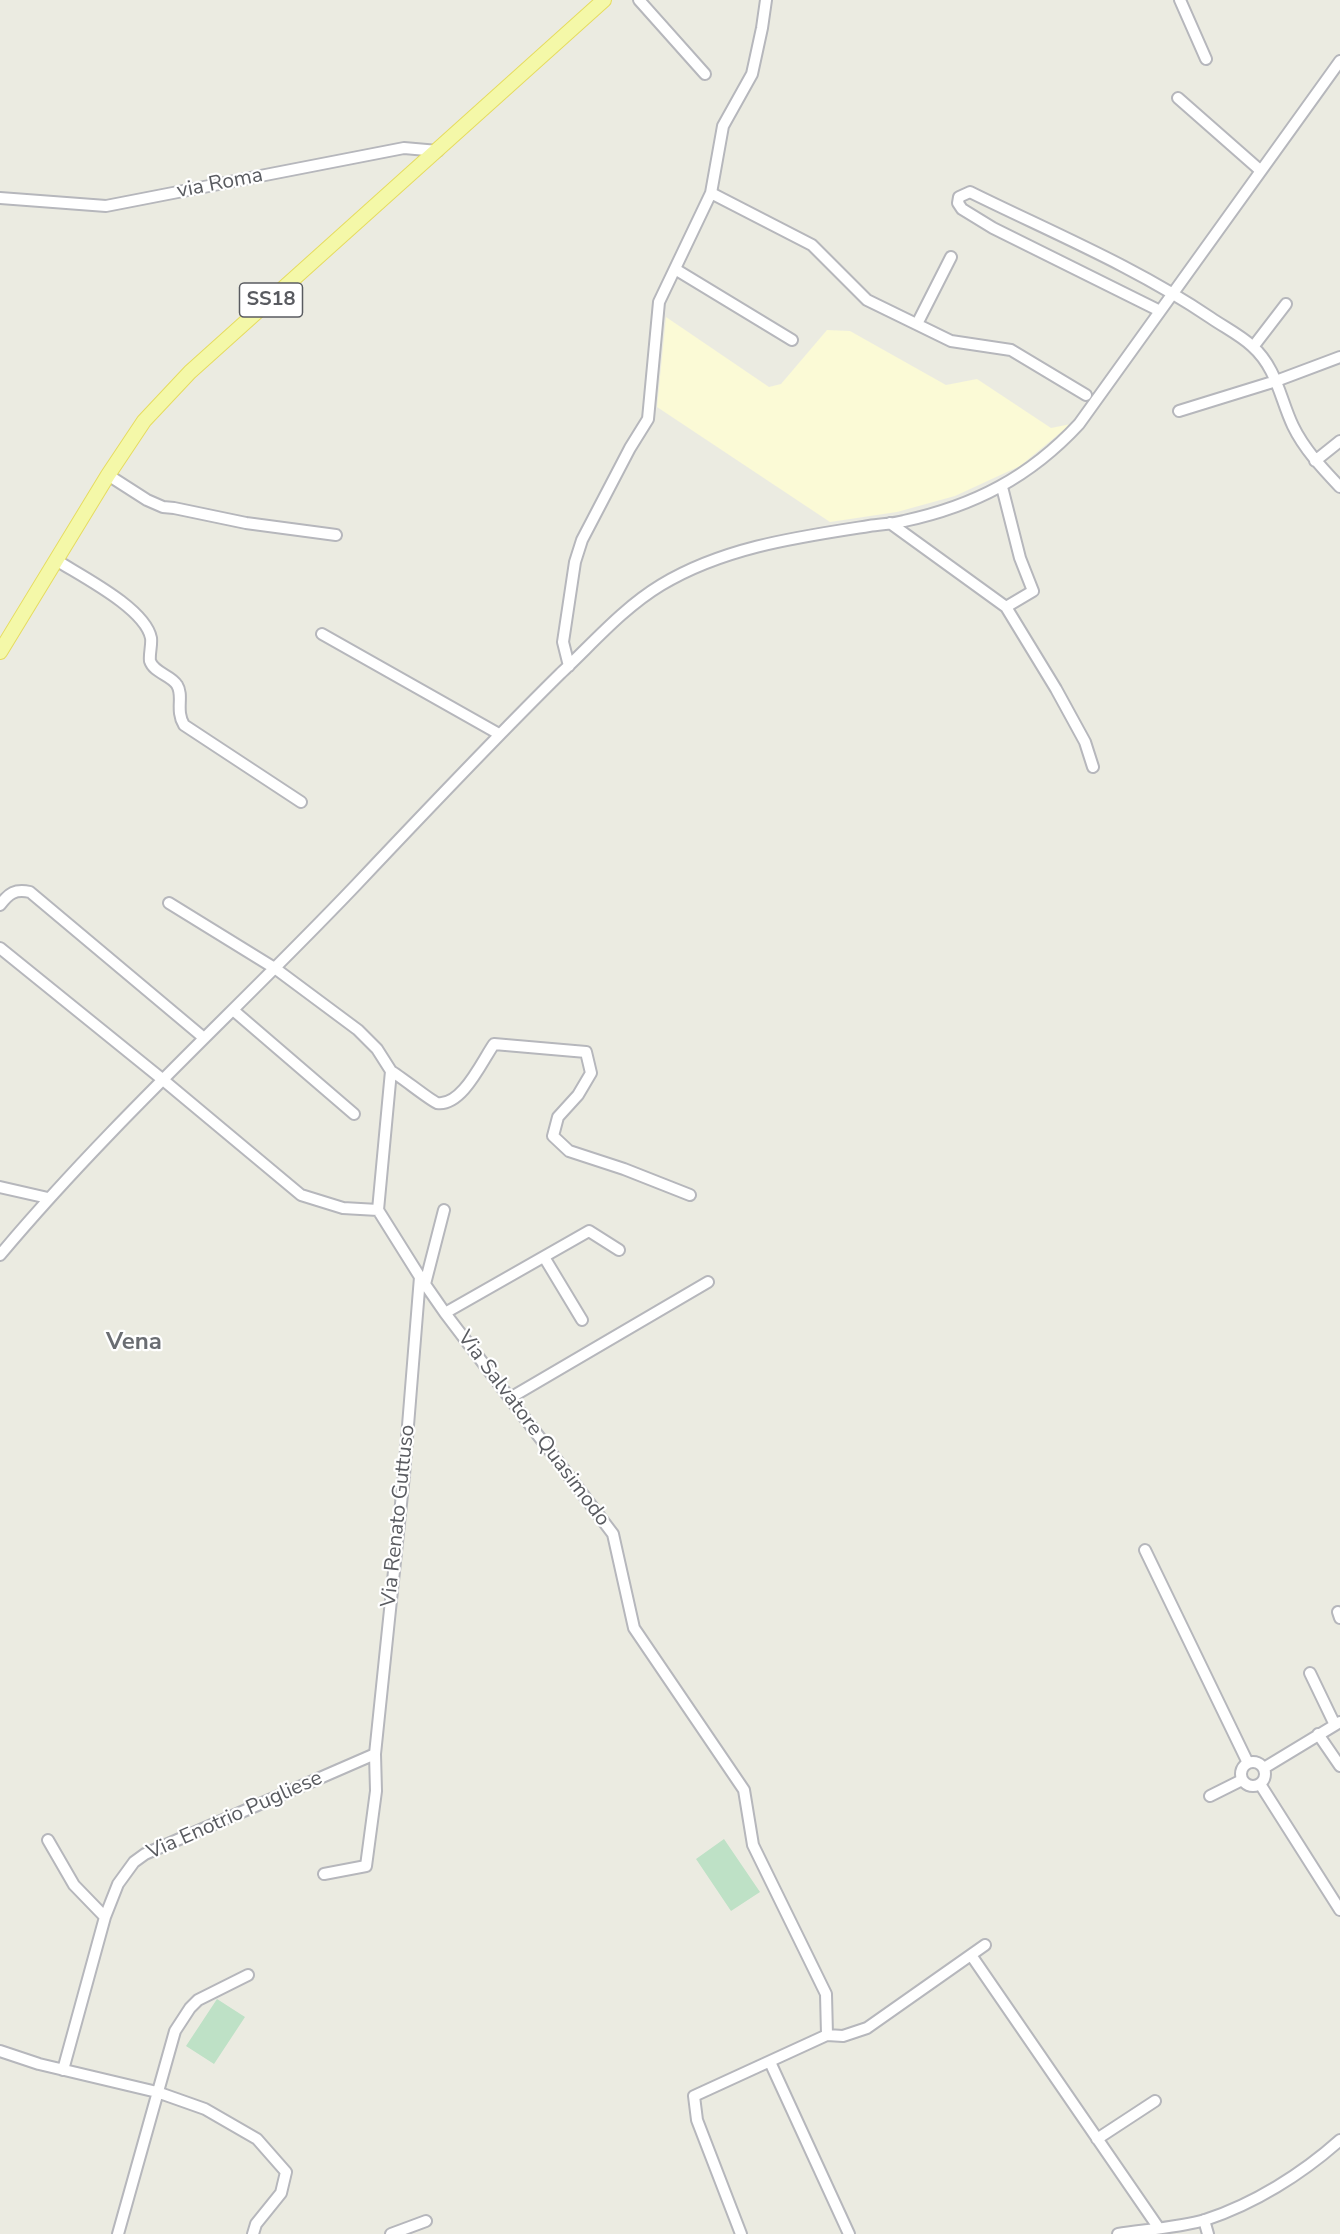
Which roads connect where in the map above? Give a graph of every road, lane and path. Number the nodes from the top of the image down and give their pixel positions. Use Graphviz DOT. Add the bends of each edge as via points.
graph roads {
  1 [pos="604,0"];
  2 [pos="639,0"];
  3 [pos="766,0"];
  4 [pos="1180,0"];
  5 [pos="1206,59"];
  6 [pos="1340,61"];
  7 [pos="705,74"];
  8 [pos="1178,98"];
  9 [pos="438,151"];
  10 [pos="1261,171"];
  11 [pos="711,193"];
  12 [pos="0,198"];
  13 [pos="951,257"];
  14 [pos="675,269"];
  15 [pos="1174,293"];
  16 [pos="1286,304"];
  17 [pos="1160,311"];
  18 [pos="917,324"];
  19 [pos="792,340"];
  20 [pos="1253,347"];
  21 [pos="1340,357"];
  22 [pos="1276,381"];
  23 [pos="1086,395"];
  24 [pos="1179,411"];
  25 [pos="1340,441"];
  26 [pos="1315,460"];
  27 [pos="108,475"];
  28 [pos="1002,487"];
  29 [pos="1340,487"];
  30 [pos="890,523"];
  31 [pos="336,535"];
  32 [pos="56,560"];
  33 [pos="1006,607"];
  34 [pos="322,634"];
  35 [pos="0,652"];
  36 [pos="569,666"];
  37 [pos="499,734"];
  38 [pos="1093,767"];
  39 [pos="301,802"];
  40 [pos="169,903"];
  41 [pos="0,905"];
  42 [pos="0,948"];
  43 [pos="276,969"];
  44 [pos="233,1010"];
  45 [pos="204,1038"];
  46 [pos="391,1071"];
  47 [pos="162,1079"];
  48 [pos="354,1114"];
  49 [pos="0,1187"];
  50 [pos="690,1195"];
  51 [pos="48,1197"];
  52 [pos="378,1210"];
  53 [pos="444,1210"];
  54 [pos="619,1250"];
  55 [pos="0,1255"];
  56 [pos="544,1257"];
  57 [pos="423,1280"];
  58 [pos="708,1282"];
  59 [pos="446,1313"];
  60 [pos="582,1320"];
  61 [pos="510,1398"];
  62 [pos="1145,1550"];
  63 [pos="1310,1673"];
  64 [pos="1338,1723"];
  65 [pos="1318,1734"];
  66 [pos="375,1754"];
  67 [pos="1248,1763"];
  68 [pos="1340,1766"];
  69 [pos="1264,1768"];
  70 [pos="1242,1780"];
  71 [pos="1260,1784"];
  72 [pos="1210,1796"];
  73 [pos="48,1840"];
  74 [pos="324,1874"];
  75 [pos="1340,1910"];
  76 [pos="105,1917"];
  77 [pos="985,1945"];
  78 [pos="971,1955"];
  79 [pos="249,1975"];
  80 [pos="827,2035"];
  81 [pos="0,2051"];
  82 [pos="770,2062"];
  83 [pos="63,2070"];
  84 [pos="157,2091"];
  85 [pos="1155,2101"];
  86 [pos="1097,2139"];
  87 [pos="1340,2140"];
  88 [pos="1204,2220"];
  89 [pos="426,2221"];
  90 [pos="1158,2228"];
  91 [pos="118,2234"];
  92 [pos="253,2234"];
  93 [pos="391,2234"];
  94 [pos="741,2234"];
  95 [pos="849,2234"];
  96 [pos="1118,2234"];
  97 [pos="1208,2234"];
  1 -- 9 [label="main road, SS18"];
  2 -- 7 [label="street"];
  3 -- 11 [label="street" via="752,74 723,126"];
  4 -- 5 [label="street"];
  6 -- 10 [label="street"];
  8 -- 10 [label="street"];
  9 -- 12 [label="street, via Roma" via="404,148 106,206"];
  9 -- 27 [label="main road, SS18" via="190,372 144,422"];
  10 -- 15 [label="street"];
  11 -- 14 [label="street"];
  11 -- 18 [label="street" via="812,245 867,300"];
  13 -- 18 [label="street"];
  14 -- 19 [label="street"];
  14 -- 36 [label="street" via="659,302 648,419 587,530 575,562 563,642"];
  15 -- 17 [label="street"];
  15 -- 17 [label="street" via="970,192 959,197 962,209 993,228"];
  15 -- 20 [label="street"];
  16 -- 20 [label="street"];
  17 -- 28 [label="street" via="1079,424 1056,449"];
  18 -- 23 [label="street" via="951,341 1011,350"];
  20 -- 22 [label="street"];
  21 -- 22 [label="street"];
  22 -- 24 [label="street"];
  22 -- 26 [label="street" via="1293,427"];
  25 -- 26 [label="street"];
  26 -- 29 [label="street"];
  27 -- 31 [label="street" via="163,507"];
  27 -- 32 [label="main road, SS18"];
  28 -- 30 [label="street" via="946,510"];
  28 -- 33 [label="street" via="1020,558 1033,591"];
  30 -- 33 [label="street"];
  30 -- 36 [label="street" via="738,551 697,568 633,604"];
  32 -- 35 [label="main road, SS18"];
  32 -- 39 [label="street" via="132,609 144,621 151,637 150,661 179,687 179,716 184,725"];
  33 -- 38 [label="street" via="1085,742"];
  34 -- 37 [label="street"];
  36 -- 37 [label="street"];
  37 -- 43 [label="street"];
  40 -- 43 [label="street"];
  41 -- 45 [label="street" via="18,889 30,892"];
  42 -- 47 [label="street"];
  43 -- 44 [label="street"];
  43 -- 46 [label="street" via="358,1030"];
  44 -- 45 [label="street"];
  44 -- 48 [label="street"];
  45 -- 47 [label="street"];
  46 -- 50 [label="street" via="436,1103 450,1102 466,1089 494,1044 586,1052 591,1072 578,1095 558,1117 553,1136 569,1151"];
  46 -- 52 [label="street"];
  47 -- 51 [label="street"];
  47 -- 52 [label="street" via="301,1195 343,1208"];
  49 -- 51 [label="street"];
  51 -- 55 [label="street"];
  52 -- 57 [label="street, Via Salvatore Quasimodo"];
  53 -- 57 [label="street, Via Renato Guttuso"];
  54 -- 56 [label="street" via="589,1232"];
  56 -- 59 [label="street"];
  56 -- 60 [label="street"];
  57 -- 59 [label="street, Via Salvatore Quasimodo"];
  57 -- 66 [label="street, Via Renato Guttuso"];
  58 -- 61 [label="street"];
  59 -- 61 [label="street, Via Salvatore Quasimodo"];
  61 -- 80 [label="street, Via Salvatore Quasimodo" via="613,1534 634,1628 744,1790 753,1845 826,1994"];
  62 -- 67 [label="street"];
  63 -- 64 [label="street"];
  64 -- 65 [label="street"];
  65 -- 68 [label="street"];
  65 -- 69 [label="street"];
  66 -- 74 [label="street, Via Renato Guttuso" via="376,1791 366,1866"];
  66 -- 76 [label="street, Via Enotrio Pugliese" via="145,1854 118,1884"];
  67 -- 69 [label="street"];
  67 -- 70 [label="street" via="1243,1767"];
  69 -- 71 [label="street"];
  70 -- 71 [label="street" via="1247,1785"];
  70 -- 72 [label="street"];
  71 -- 75 [label="street"];
  73 -- 76 [label="street" via="75,1885"];
  76 -- 83 [label="street, Via Enotrio Pugliese"];
  77 -- 78 [label="street"];
  78 -- 80 [label="street" via="867,2028 843,2036"];
  78 -- 86 [label="street"];
  79 -- 84 [label="street" via="198,2000 190,2008 174,2031"];
  80 -- 82 [label="street"];
  81 -- 83 [label="street"];
  82 -- 94 [label="street" via="694,2096 697,2120"];
  82 -- 95 [label="street"];
  83 -- 84 [label="street"];
  84 -- 91 [label="street"];
  84 -- 92 [label="street" via="205,2109 257,2139 286,2172 281,2193 256,2224"];
  85 -- 86 [label="street"];
  86 -- 90 [label="street"];
  87 -- 88 [label="street" via="1317,2161 1269,2192"];
  88 -- 90 [label="street"];
  88 -- 97 [label="street"];
  89 -- 93 [label="street"];
  90 -- 96 [label="street"];
}
